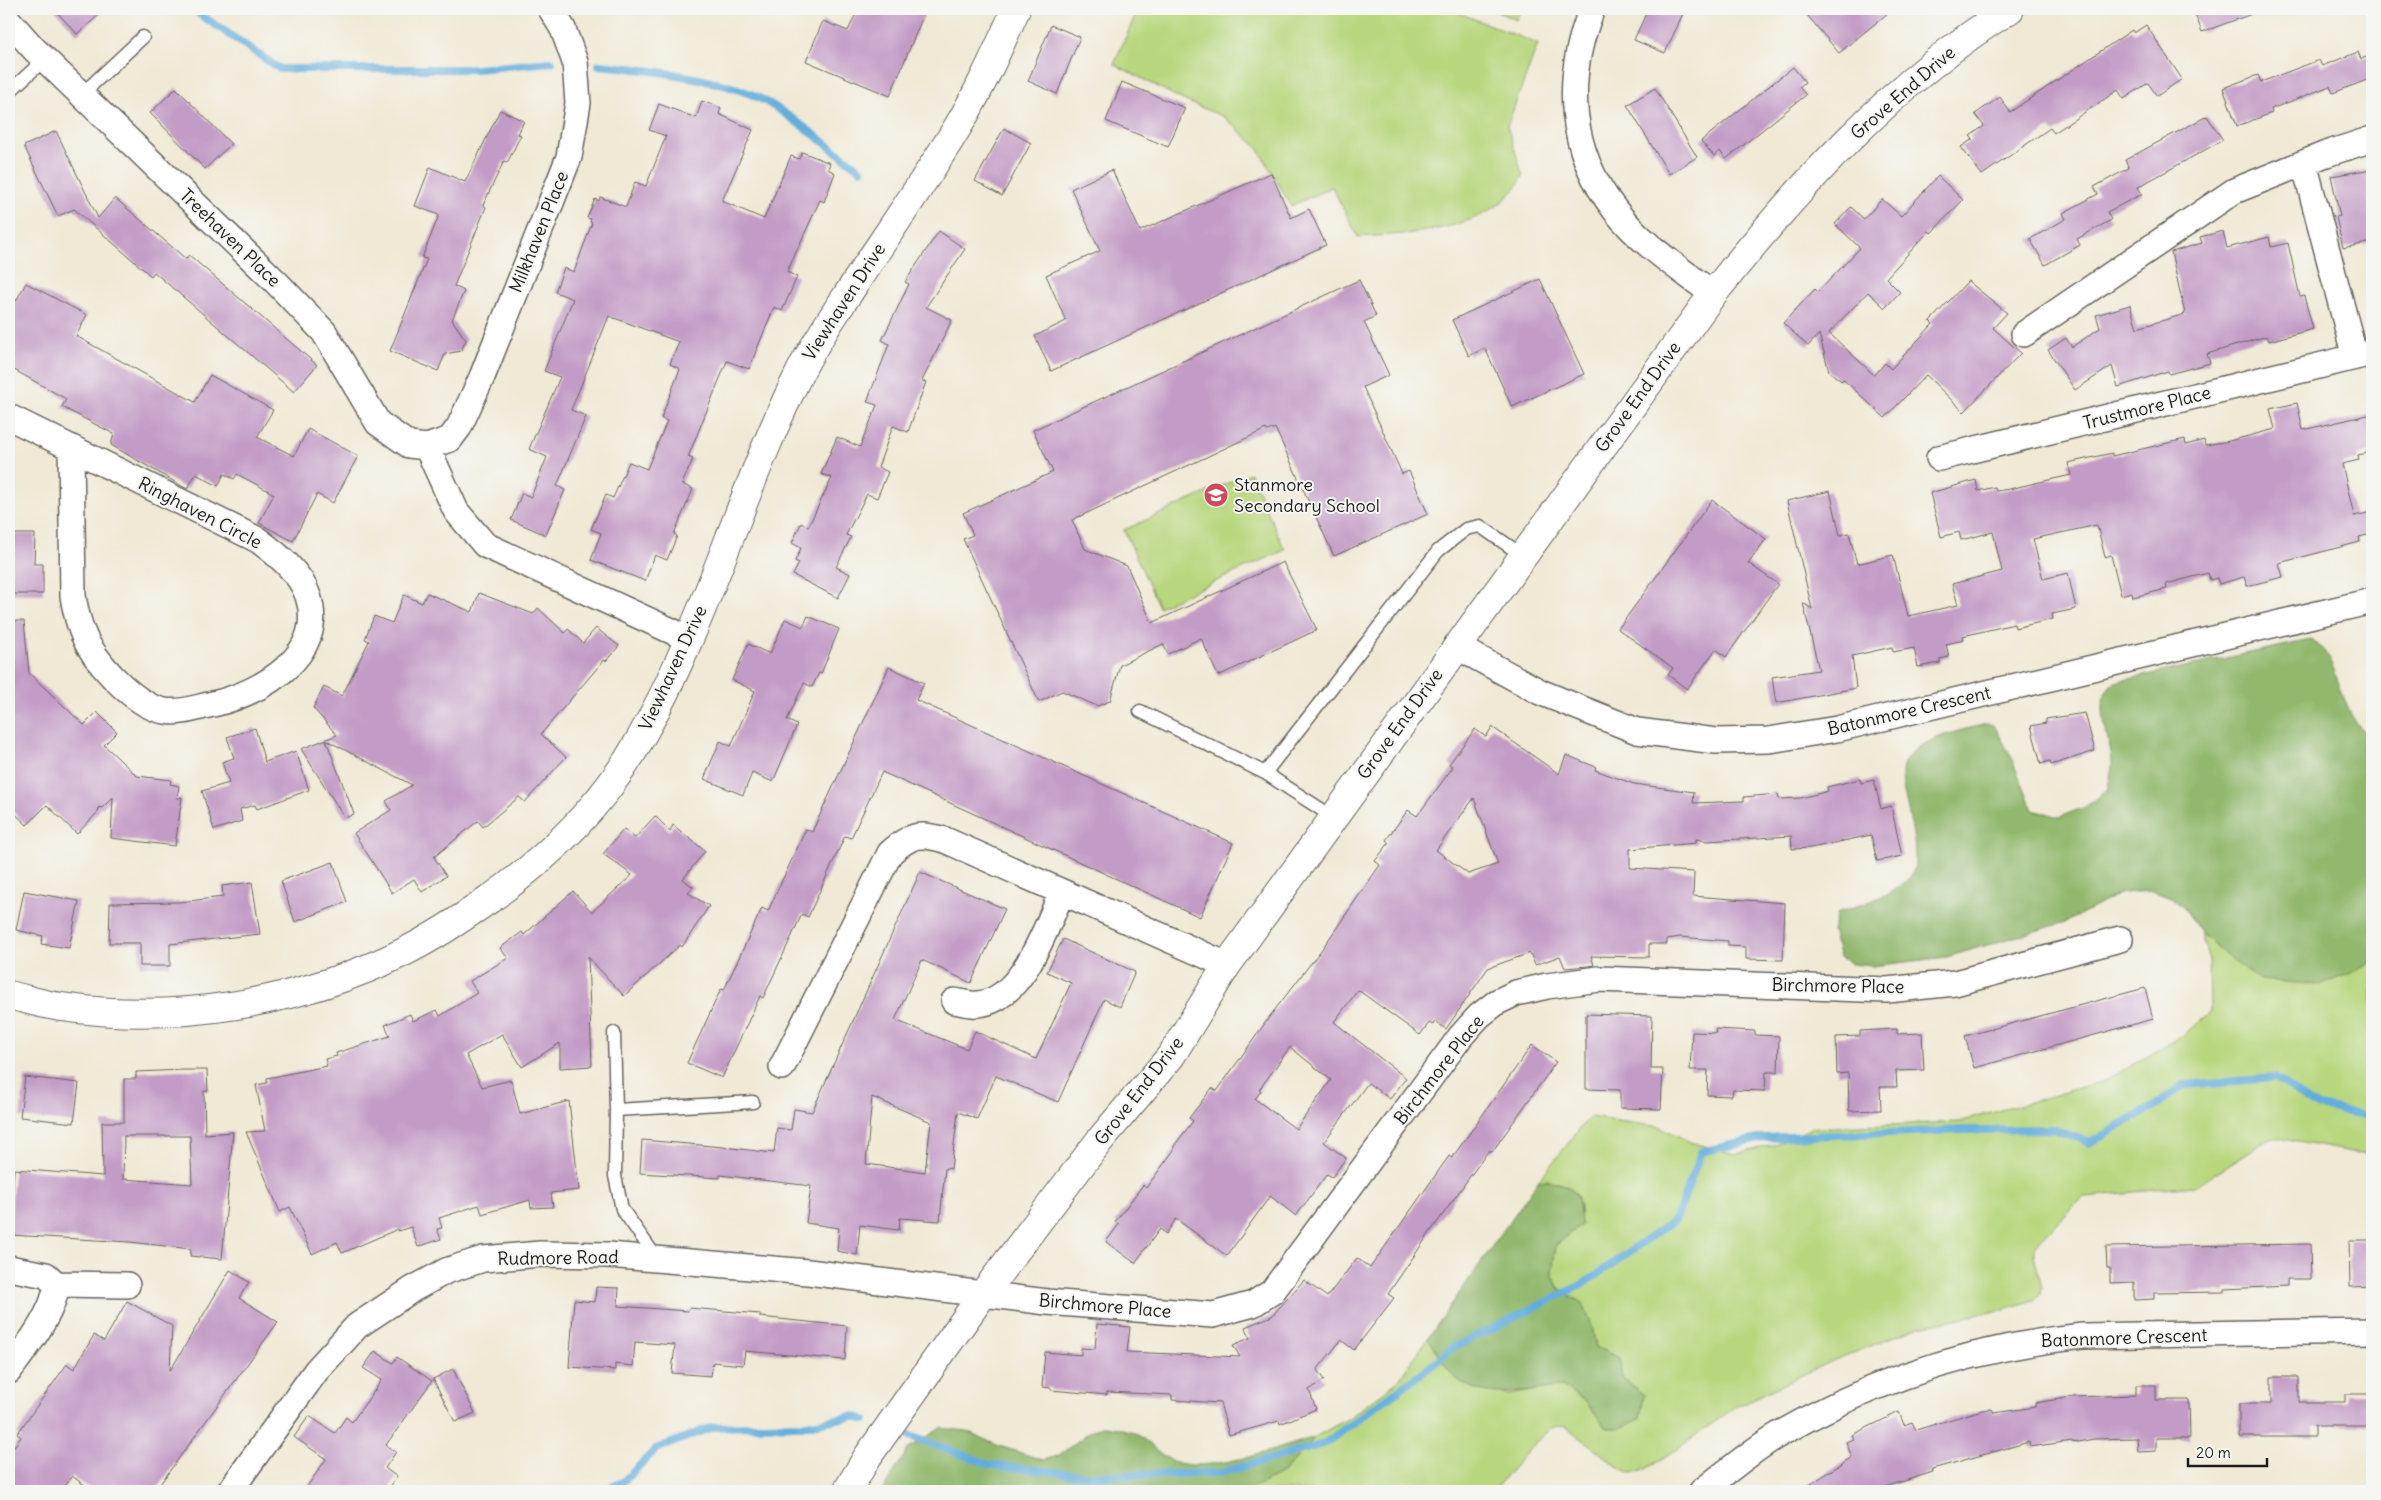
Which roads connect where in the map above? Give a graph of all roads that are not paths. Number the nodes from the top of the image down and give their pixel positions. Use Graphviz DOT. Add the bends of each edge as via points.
graph roads {
  1 [pos="551,9"];
  2 [pos="1016,9"];
  3 [pos="1592,9"];
  4 [pos="2010,9"];
  5 [pos="9,21"];
  6 [pos="143,37"];
  7 [pos="45,59"];
  8 [pos="9,92"];
  9 [pos="82,95"];
  10 [pos="2372,139"];
  11 [pos="2304,163"];
  12 [pos="1713,294"];
  13 [pos="2024,334"];
  14 [pos="2363,355"];
  15 [pos="9,417"];
  16 [pos="434,445"];
  17 [pos="71,448"];
  18 [pos="1939,458"];
  19 [pos="1522,555"];
  20 [pos="2372,601"];
  21 [pos="688,639"];
  22 [pos="1456,646"];
  23 [pos="1140,711"];
  24 [pos="1265,773"];
  25 [pos="1333,817"];
  26 [pos="1062,892"];
  27 [pos="2120,939"];
  28 [pos="1227,965"];
  29 [pos="9,995"];
  30 [pos="954,1001"];
  31 [pos="614,1033"];
  32 [pos="782,1067"];
  33 [pos="753,1102"];
  34 [pos="616,1110"];
  35 [pos="658,1260"];
  36 [pos="9,1268"];
  37 [pos="56,1284"];
  38 [pos="127,1285"];
  39 [pos="983,1294"];
  40 [pos="2372,1331"];
  41 [pos="9,1371"];
  42 [pos="230,1491"];
  43 [pos="847,1491"];
  44 [pos="1702,1491"];
  1 -- 16 [label="street, Milkhaven Place" via="563,29 575,62 578,103 569,157 459,427 450,439"];
  2 -- 21 [label="street, Viewhaven Drive" via="985,78 952,137 828,323 802,368 756,467"];
  3 -- 12 [label="street" via="1575,64 1574,98 1582,148 1593,175 1616,211 1648,244"];
  4 -- 12 [label="street, Grove End Drive" via="1932,65 1861,127 1798,193"];
  5 -- 7 [label="street, Treehaven Place"];
  6 -- 9 [label="lane"];
  7 -- 8 [label="lane"];
  7 -- 9 [label="street, Treehaven Place"];
  9 -- 16 [label="street, Treehaven Place" via="324,332 378,423 410,445"];
  10 -- 11 [label="street"];
  11 -- 13 [label="street" via="2234,191"];
  11 -- 14 [label="street, Trustmore Place"];
  12 -- 19 [label="street, Grove End Drive"];
  14 -- 18 [label="street, Trustmore Place"];
  15 -- 17 [label="street, Ringhaven Circle"];
  16 -- 21 [label="street" via="456,511 485,545"];
  17 -- 17 [label="street, Ringhaven Circle" via="73,596 77,617 90,647 125,690 151,708 179,712 252,691 287,668 306,643 312,622 308,595 279,556 258,540"];
  19 -- 22 [label="street, Grove End Drive"];
  19 -- 24 [label="lane" via="1480,526 1466,529 1438,551"];
  20 -- 22 [label="street, Batonmore Crescent" via="1837,729 1770,740 1716,741 1637,731 1540,692"];
  21 -- 29 [label="street, Viewhaven Drive" via="664,696 636,746 612,782 569,833 519,878 450,926 403,953 346,976 284,995 239,1005 179,1012 124,1013 60,1007"];
  22 -- 25 [label="street, Grove End Drive"];
  23 -- 24 [label="lane"];
  24 -- 25 [label="lane"];
  25 -- 28 [label="street, Grove End Drive"];
  26 -- 28 [label="street"];
  26 -- 30 [label="street" via="1026,969 1010,988 995,999 977,1004"];
  26 -- 32 [label="street" via="945,840 926,835 908,838 890,853"];
  27 -- 39 [label="street, Birchmore Place" via="1956,983 1886,990 1599,979 1516,993 1479,1016 1461,1036 1272,1292 1253,1304 1213,1315"];
  28 -- 39 [label="street, Grove End Drive" via="1171,1056 1100,1140"];
  31 -- 34 [label="lane"];
  33 -- 34 [label="lane"];
  34 -- 35 [label="lane" via="615,1176 622,1209"];
  35 -- 39 [label="street, Rudmore Road" via="808,1272"];
  35 -- 42 [label="street, Rudmore Road" via="540,1254 483,1259 446,1271 413,1288 357,1326 322,1364"];
  36 -- 37 [label="street" via="46,1275"];
  37 -- 38 [label="street"];
  37 -- 41 [label="street" via="53,1301"];
  39 -- 43 [label="street, Grove End Drive" via="868,1456"];
  40 -- 44 [label="street, Batonmore Crescent" via="2083,1336 2038,1340 1953,1360 1871,1388 1785,1431"];
}
